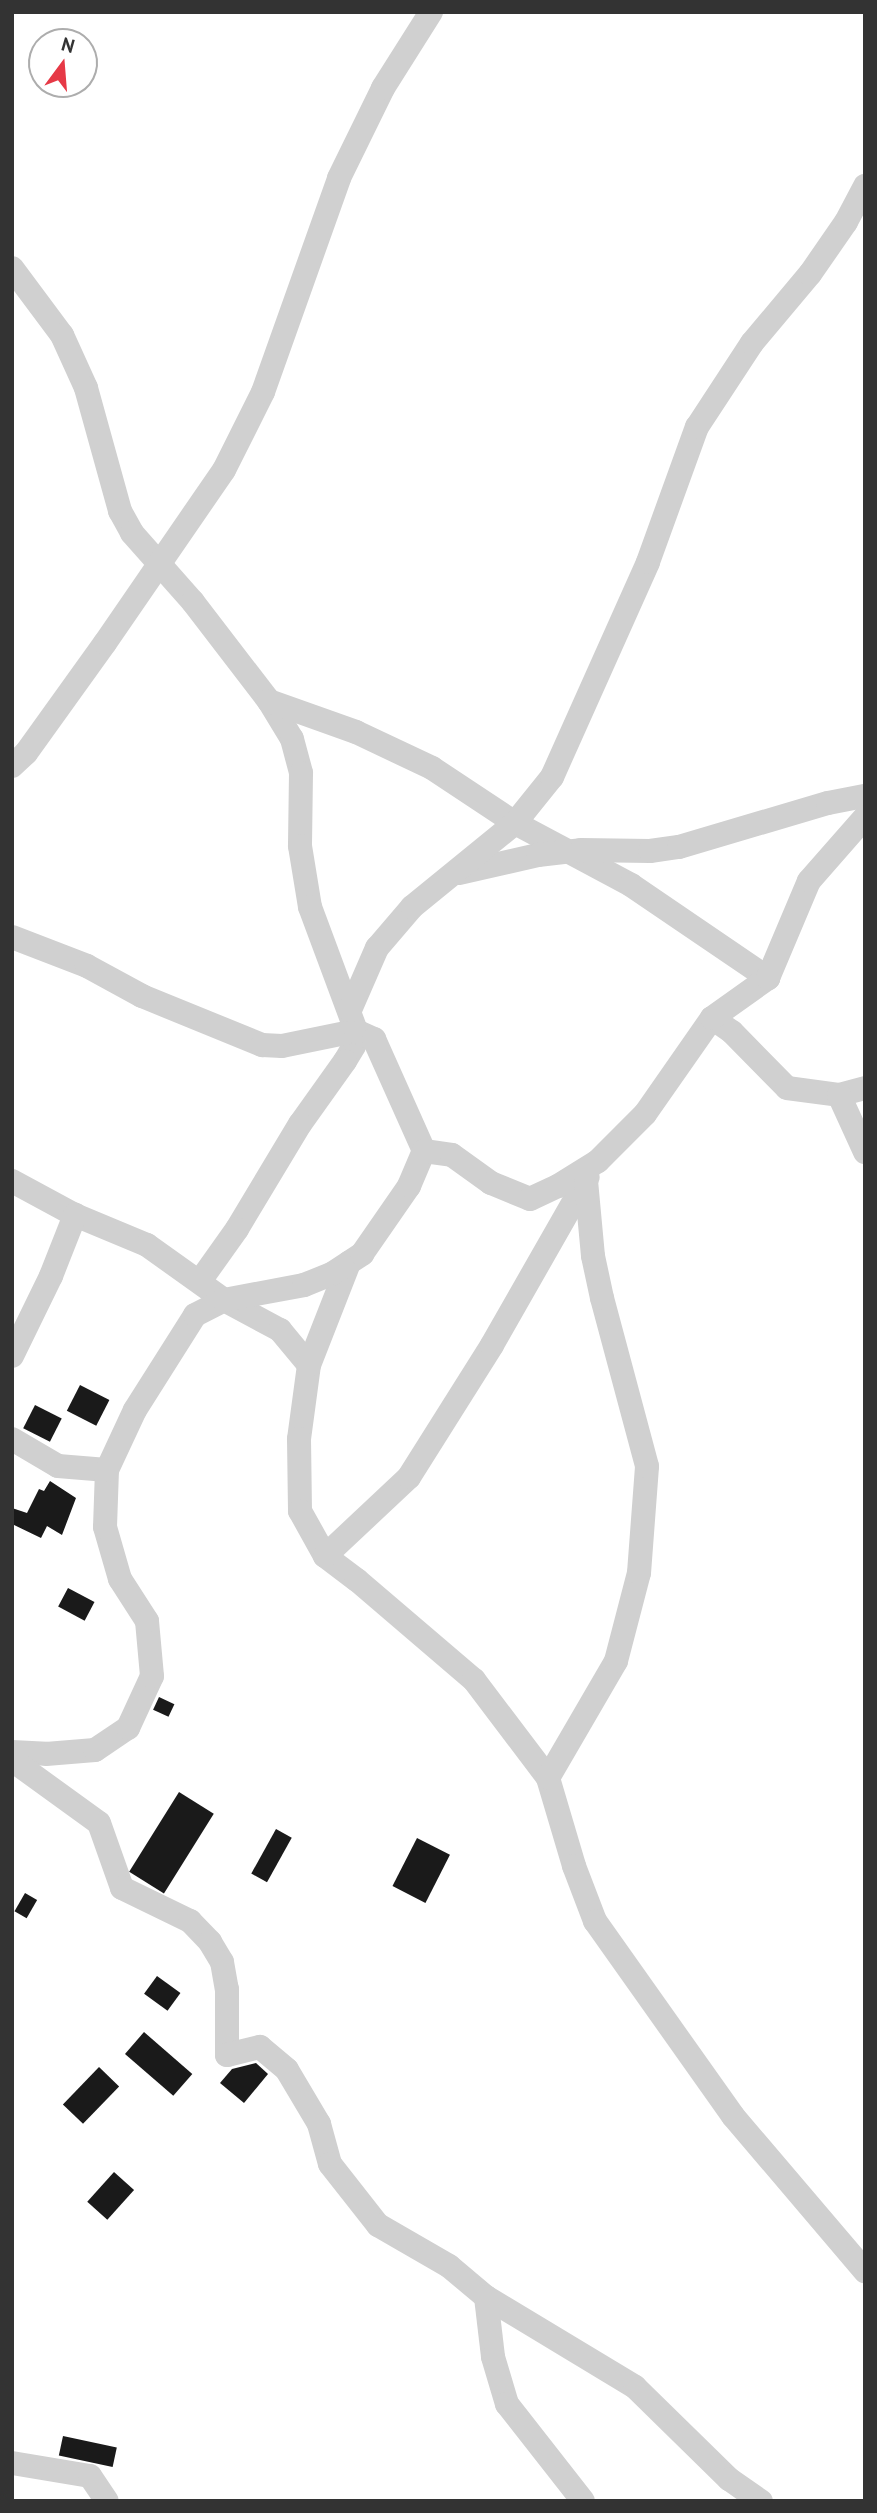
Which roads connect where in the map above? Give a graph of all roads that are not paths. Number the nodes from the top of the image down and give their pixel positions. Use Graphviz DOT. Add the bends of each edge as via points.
graph roads {
  1 [pos="431,12"];
  2 [pos="865,186"];
  3 [pos="12,268"];
  4 [pos="160,565"];
  5 [pos="269,701"];
  6 [pos="12,766"];
  7 [pos="865,796"];
  8 [pos="865,817"];
  9 [pos="515,823"];
  10 [pos="570,851"];
  11 [pos="452,875"];
  12 [pos="17,941"];
  13 [pos="768,978"];
  14 [pos="712,1017"];
  15 [pos="353,1020"];
  16 [pos="865,1088"];
  17 [pos="839,1095"];
  18 [pos="424,1151"];
  19 [pos="865,1152"];
  20 [pos="592,1170"];
  21 [pos="12,1181"];
  22 [pos="530,1199"];
  23 [pos="75,1215"];
  24 [pos="559,1228"];
  25 [pos="593,1256"];
  26 [pos="349,1263"];
  27 [pos="200,1281"];
  28 [pos="224,1300"];
  29 [pos="12,1356"];
  30 [pos="309,1365"];
  31 [pos="12,1439"];
  32 [pos="107,1469"];
  33 [pos="325,1556"];
  34 [pos="12,1752"];
  35 [pos="12,1760"];
  36 [pos="548,1778"];
  37 [pos="865,2272"];
  38 [pos="486,2297"];
  39 [pos="12,2463"];
  40 [pos="107,2501"];
  41 [pos="583,2501"];
  42 [pos="761,2501"];
  1 -- 4 [label="street" via="383,88 339,178 263,392 224,470"];
  2 -- 9 [label="street" via="810,274 752,342 698,427 648,562 564,751 539,796"];
  3 -- 4 [label="street" via="62,335 86,388 120,510 132,533"];
  4 -- 5 [label="street"];
  4 -- 6 [label="street" via="26,753"];
  5 -- 9 [label="street" via="400,752"];
  5 -- 15 [label="street" via="292,739 300,773 300,846 310,906"];
  7 -- 10 [label="street" via="679,847"];
  8 -- 13 [label="street" via="809,881"];
  9 -- 10 [label="street"];
  9 -- 11 [label="street"];
  10 -- 11 [label="street"];
  10 -- 13 [label="street" via="641,892"];
  11 -- 15 [label="street" via="412,907 377,948"];
  12 -- 15 [label="street" via="87,966 142,996 262,1045 282,1046"];
  13 -- 14 [label="street"];
  14 -- 17 [label="street" via="787,1088"];
  14 -- 20 [label="street" via="645,1114"];
  15 -- 18 [label="street" via="374,1039"];
  15 -- 27 [label="street" via="354,1046"];
  16 -- 17 [label="street"];
  17 -- 19 [label="street"];
  18 -- 22 [label="street" via="453,1155 491,1183"];
  18 -- 26 [label="street" via="409,1186 362,1254"];
  20 -- 22 [label="street"];
  20 -- 24 [label="street"];
  20 -- 25 [label="street"];
  21 -- 23 [label="street"];
  22 -- 24 [label="street"];
  23 -- 27 [label="street" via="147,1245"];
  23 -- 29 [label="street"];
  24 -- 25 [label="street"];
  24 -- 33 [label="street" via="409,1477"];
  25 -- 36 [label="street" via="647,1466 639,1573 616,1661"];
  26 -- 28 [label="street" via="304,1285"];
  26 -- 30 [label="street"];
  27 -- 28 [label="street"];
  28 -- 30 [label="street" via="280,1331"];
  28 -- 32 [label="street" via="195,1315 135,1410"];
  30 -- 33 [label="street" via="299,1439 300,1511"];
  31 -- 32 [label="street" via="58,1466"];
  32 -- 34 [label="street" via="105,1527 120,1579 147,1621 152,1676 128,1728 95,1750"];
  33 -- 36 [label="street" via="474,1681"];
  35 -- 38 [label="street" via="99,1823 122,1888 190,1921 210,1942 222,1962 227,1990 227,2055 260,2047 287,2070 319,2123 330,2164 364,2209 379,2225 449,2266"];
  36 -- 37 [label="street" via="595,1921 733,2116"];
  38 -- 41 [label="street" via="493,2357 507,2404"];
  38 -- 42 [label="street" via="635,2387 729,2479"];
  39 -- 40 [label="street" via="90,2476"];
}
